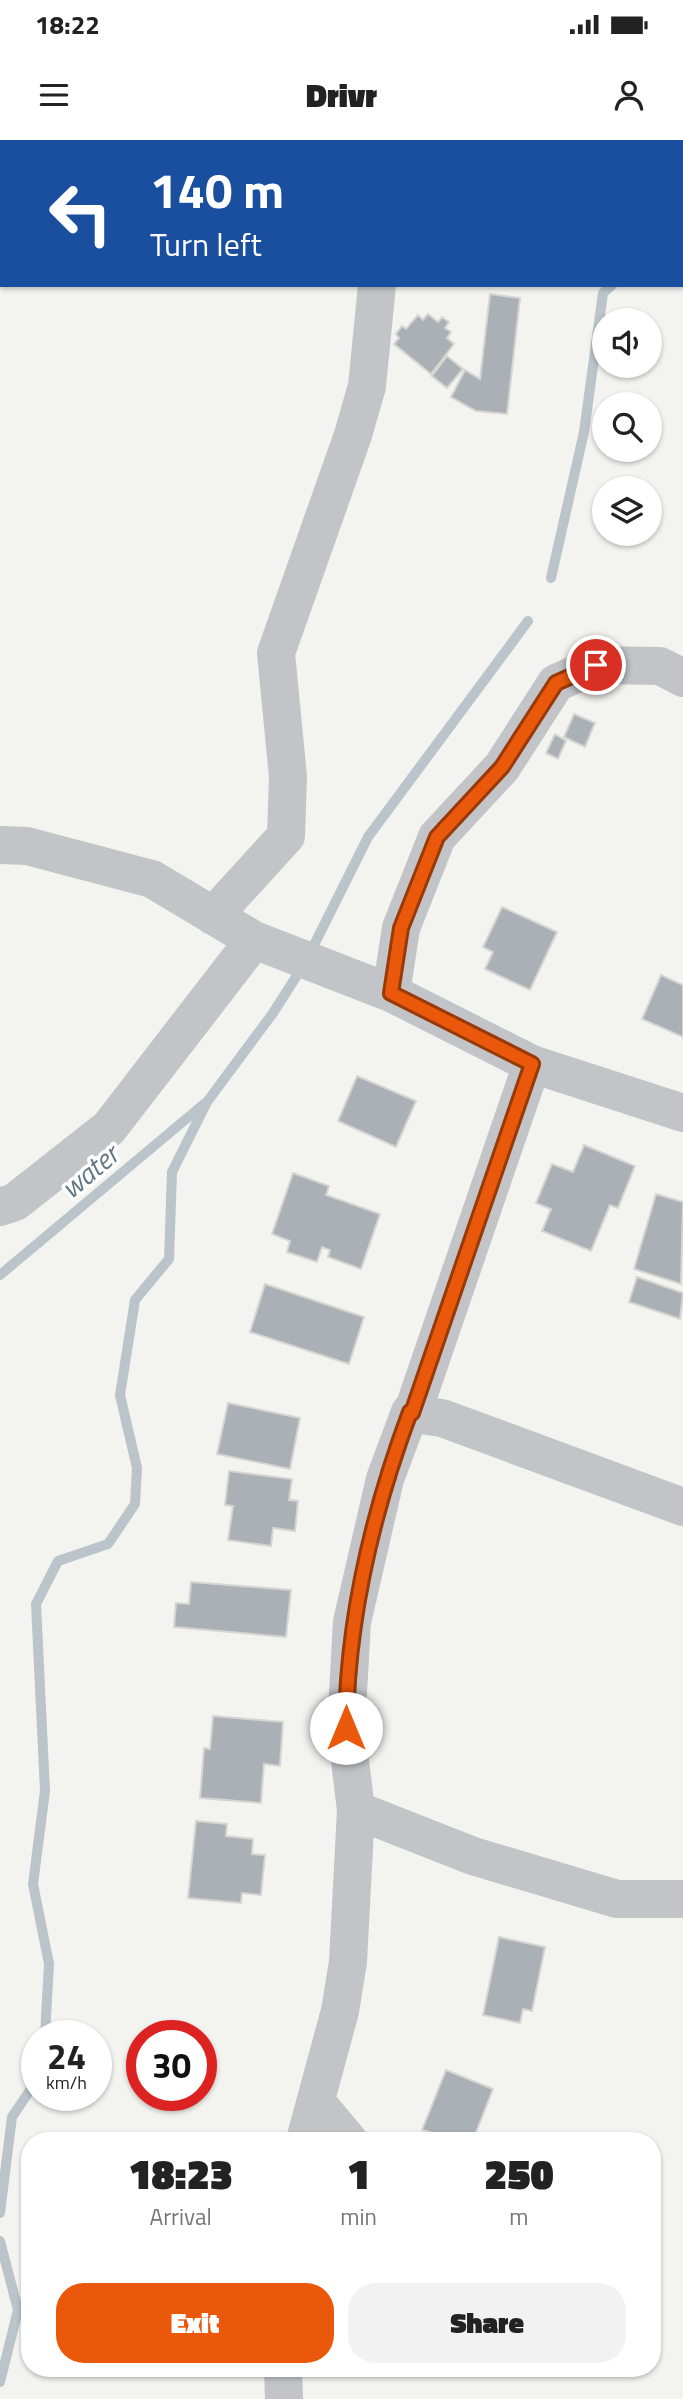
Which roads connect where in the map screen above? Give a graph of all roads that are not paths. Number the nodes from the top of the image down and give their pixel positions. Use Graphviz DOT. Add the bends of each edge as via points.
graph roads {
  1 [pos="377,287"];
  2 [pos="683,678"];
  3 [pos="0,845"];
  4 [pos="213,916"];
  5 [pos="254,940"];
  6 [pos="391,993"];
  7 [pos="532,1064"];
  8 [pos="683,1113"];
  9 [pos="0,1207"];
  10 [pos="412,1413"];
  11 [pos="683,1507"];
  12 [pos="356,1810"];
  13 [pos="683,1899"];
  14 [pos="317,2102"];
  15 [pos="308,2132"];
  16 [pos="341,2132"];
  17 [pos="283,2377"];
  18 [pos="284,2399"];
  1 -- 4 [label="street" via="367,386 276,653 288,777 286,836"];
  2 -- 6 [label="street" via="660,666 596,665 556,683 502,767 437,837 401,928"];
  3 -- 4 [label="street" via="27,846 152,879"];
  4 -- 5 [label="street"];
  5 -- 6 [label="street"];
  5 -- 9 [label="street" via="109,1128 15,1202"];
  6 -- 7 [label="street"];
  7 -- 8 [label="street"];
  7 -- 10 [label="street"];
  10 -- 11 [label="street" via="442,1418"];
  10 -- 12 [label="street" via="385,1479 352,1622 346,1728"];
  12 -- 13 [label="street" via="473,1856 617,1899"];
  12 -- 14 [label="street" via="348,1962"];
  14 -- 15 [label="street"];
  14 -- 16 [label="street"];
  17 -- 18 [label="street"];
}
